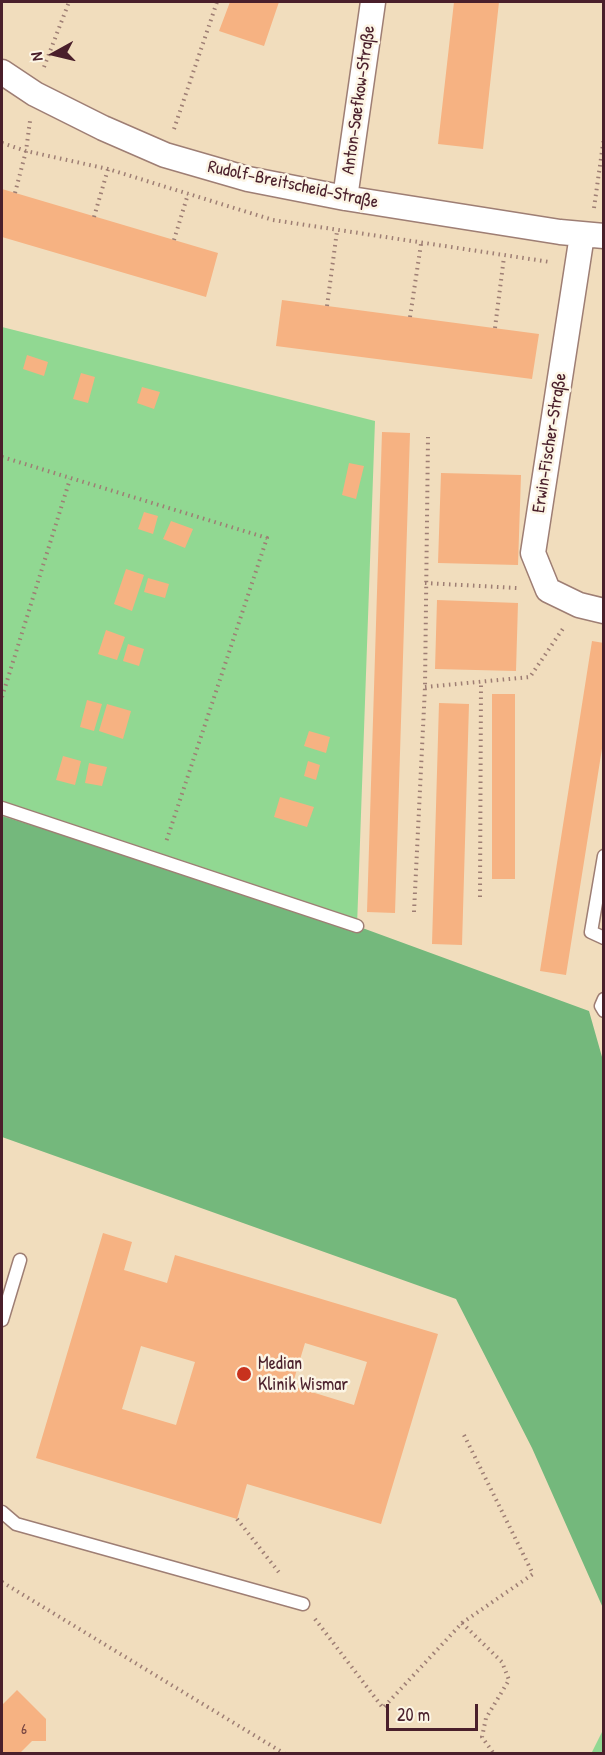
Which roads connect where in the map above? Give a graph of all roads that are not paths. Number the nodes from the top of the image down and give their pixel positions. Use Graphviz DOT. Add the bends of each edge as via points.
graph roads {
  1 [pos="373,2"];
  2 [pos="2,72"];
  3 [pos="345,198"];
  4 [pos="592,235"];
  5 [pos="603,611"];
  6 [pos="2,808"];
  7 [pos="603,856"];
  8 [pos="357,926"];
  9 [pos="603,938"];
  10 [pos="603,999"];
  11 [pos="603,1011"];
  12 [pos="20,1260"];
  13 [pos="2,1320"];
  14 [pos="2,1512"];
  15 [pos="303,1604"];
  1 -- 3 [label="street, Anton-Saefkow-Straße"];
  2 -- 3 [label="street, Rudolf-Breitscheid-Straße" via="34,94 165,155 248,179"];
  3 -- 4 [label="street, Rudolf-Breitscheid-Straße"];
  4 -- 5 [label="street, Erwin-Fischer-Straße" via="533,553 548,590"];
  6 -- 8 [label="lane"];
  7 -- 9 [label="lane" via="591,932"];
  10 -- 11 [label="lane"];
  12 -- 13 [label="lane"];
  14 -- 15 [label="lane" via="16,1524"];
}
